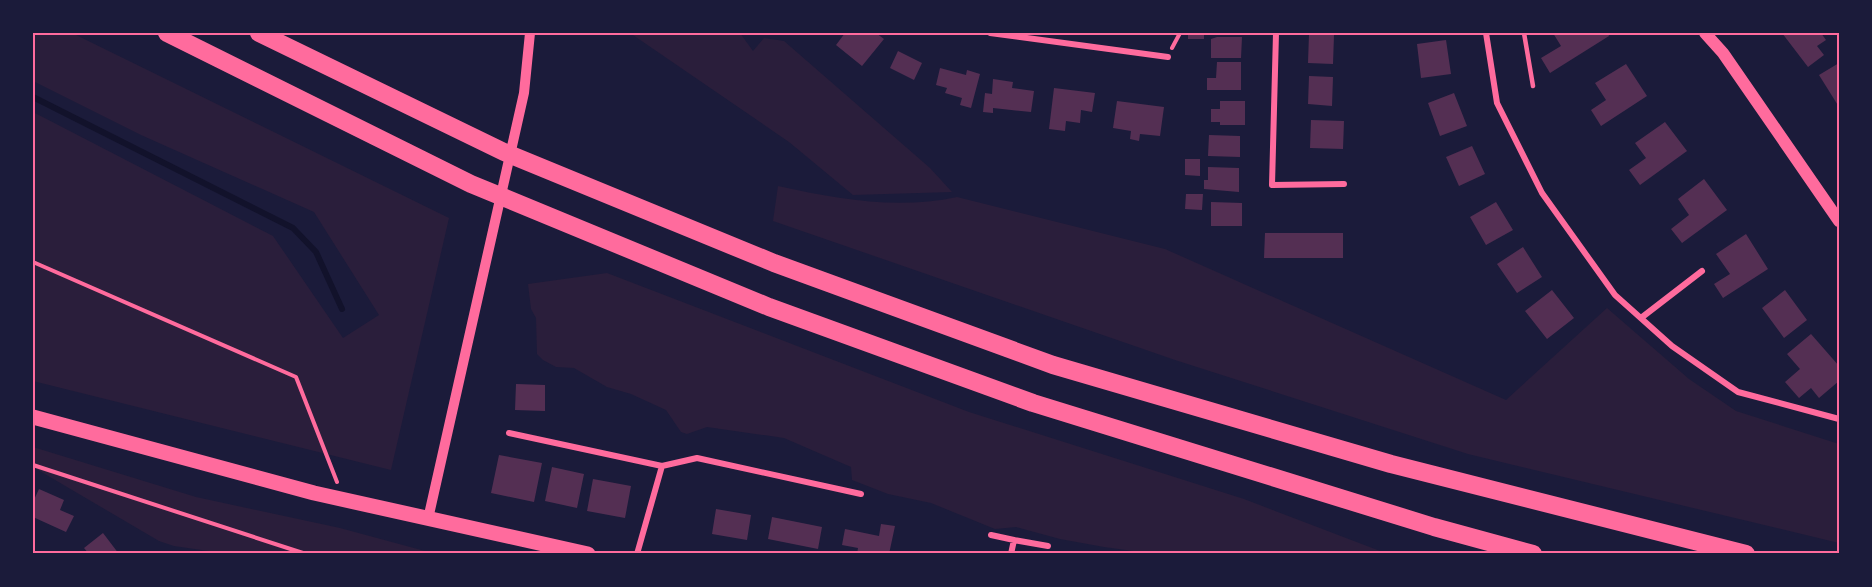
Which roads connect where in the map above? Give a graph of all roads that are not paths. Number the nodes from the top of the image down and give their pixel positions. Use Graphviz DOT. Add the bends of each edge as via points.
graph roads {
  1 [pos="167,33"];
  2 [pos="259,33"];
  3 [pos="530,33"];
  4 [pos="990,33"];
  5 [pos="1276,33"];
  6 [pos="1486,33"];
  7 [pos="1524,33"];
  8 [pos="1705,33"];
  9 [pos="1168,57"];
  10 [pos="1533,86"];
  11 [pos="1344,184"];
  12 [pos="1839,221"];
  13 [pos="1702,271"];
  14 [pos="1641,318"];
  15 [pos="33,417"];
  16 [pos="1839,419"];
  17 [pos="509,433"];
  18 [pos="662,466"];
  19 [pos="861,494"];
  20 [pos="428,519"];
  21 [pos="991,535"];
  22 [pos="1014,540"];
  23 [pos="1048,546"];
  24 [pos="588,554"];
  25 [pos="637,554"];
  26 [pos="1011,554"];
  27 [pos="1533,554"];
  28 [pos="1746,554"];
  1 -- 27 [label="highway" via="471,184 769,307 1033,403"];
  2 -- 28 [label="highway" via="504,152 774,263 1053,365 1402,467"];
  3 -- 20 [label="street" via="524,93"];
  4 -- 9 [label="street"];
  5 -- 11 [label="street" via="1272,185"];
  6 -- 14 [label="street" via="1497,103 1542,193 1615,295"];
  7 -- 10 [label="lane"];
  8 -- 12 [label="main road" via="1723,53"];
  13 -- 14 [label="street"];
  14 -- 16 [label="street" via="1672,346 1738,392"];
  15 -- 20 [label="main road"];
  17 -- 18 [label="street"];
  18 -- 19 [label="street" via="697,458"];
  18 -- 25 [label="street"];
  20 -- 24 [label="main road"];
  21 -- 22 [label="street"];
  22 -- 23 [label="street"];
  22 -- 26 [label="street"];
}
